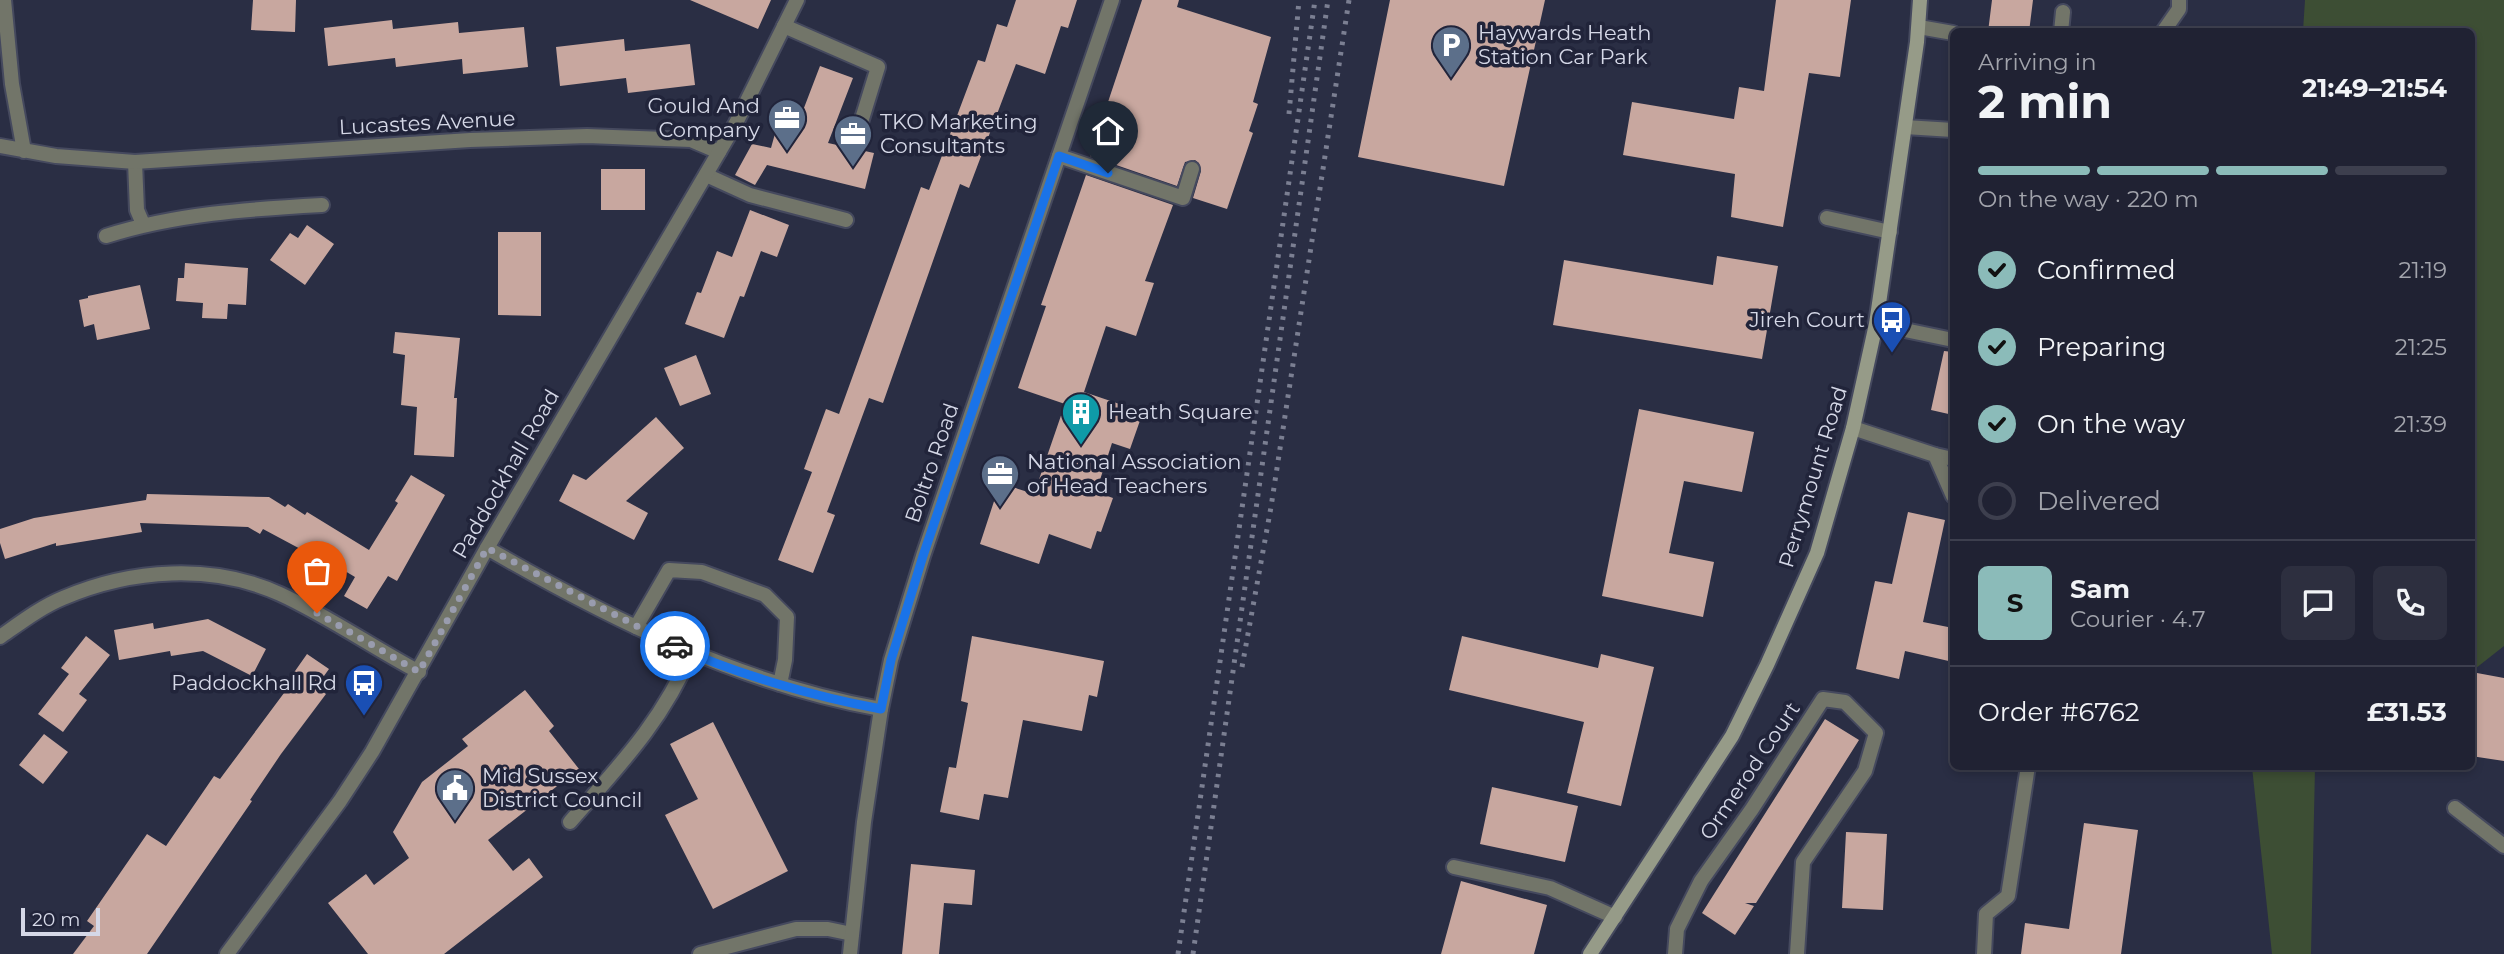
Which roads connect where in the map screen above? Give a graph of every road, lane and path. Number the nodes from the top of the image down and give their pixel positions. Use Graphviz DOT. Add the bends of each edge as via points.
graph roads {
  1 [pos="4,0"];
  2 [pos="797,0"];
  3 [pos="1112,0"];
  4 [pos="1920,0"];
  5 [pos="2179,0"];
  6 [pos="2063,12"];
  7 [pos="784,26"];
  8 [pos="1919,27"];
  9 [pos="2061,28"];
  10 [pos="2165,28"];
  11 [pos="1950,32"];
  12 [pos="1905,127"];
  13 [pos="1950,130"];
  14 [pos="858,132"];
  15 [pos="0,146"];
  16 [pos="24,151"];
  17 [pos="719,152"];
  18 [pos="1059,156"];
  19 [pos="135,162"];
  20 [pos="1192,169"];
  21 [pos="706,175"];
  22 [pos="321,205"];
  23 [pos="1827,218"];
  24 [pos="846,220"];
  25 [pos="143,224"];
  26 [pos="1890,232"];
  27 [pos="106,236"];
  28 [pos="1876,324"];
  29 [pos="1950,339"];
  30 [pos="1853,428"];
  31 [pos="1935,455"];
  32 [pos="1950,458"];
  33 [pos="1950,489"];
  34 [pos="487,548"];
  35 [pos="636,627"];
  36 [pos="0,637"];
  37 [pos="691,653"];
  38 [pos="419,672"];
  39 [pos="780,684"];
  40 [pos="881,709"];
  41 [pos="2027,770"];
  42 [pos="2455,808"];
  43 [pos="570,822"];
  44 [pos="2504,846"];
  45 [pos="1454,867"];
  46 [pos="1615,917"];
  47 [pos="852,934"];
  48 [pos="227,954"];
  49 [pos="700,954"];
  50 [pos="850,954"];
  51 [pos="1590,954"];
  52 [pos="1675,954"];
  53 [pos="1797,954"];
  54 [pos="1984,954"];
  1 -- 16 [label="street"];
  2 -- 7 [label="street, Paddockhall Road"];
  3 -- 18 [label="street, Boltro Road"];
  4 -- 8 [label="main road, Perrymount Road"];
  5 -- 10 [label="street" via="2179,9"];
  6 -- 9 [label="street"];
  7 -- 14 [label="street" via="878,67"];
  7 -- 17 [label="street, Paddockhall Road"];
  8 -- 11 [label="street"];
  8 -- 12 [label="main road, Perrymount Road"];
  12 -- 13 [label="street"];
  12 -- 26 [label="main road, Perrymount Road"];
  15 -- 16 [label="street, Lucastes Avenue"];
  16 -- 19 [label="street, Lucastes Avenue"];
  17 -- 19 [label="street, Lucastes Avenue" via="691,141 587,136"];
  17 -- 21 [label="street, Paddockhall Road"];
  18 -- 20 [label="street" via="1183,198"];
  18 -- 40 [label="street, Boltro Road" via="923,556"];
  19 -- 25 [label="street" via="137,210"];
  21 -- 24 [label="street" via="750,195"];
  21 -- 34 [label="street, Paddockhall Road"];
  22 -- 25 [label="street" via="258,208"];
  23 -- 26 [label="street"];
  25 -- 27 [label="street"];
  26 -- 28 [label="main road, Perrymount Road"];
  28 -- 29 [label="street"];
  28 -- 30 [label="main road, Perrymount Road"];
  30 -- 31 [label="street"];
  30 -- 46 [label="main road, Perrymount Road" via="1817,553 1767,665 1732,736"];
  31 -- 32 [label="street"];
  31 -- 33 [label="street"];
  34 -- 35 [label="street"];
  34 -- 38 [label="street, Paddockhall Road"];
  35 -- 37 [label="street"];
  35 -- 39 [label="street" via="669,570 702,572 765,595 787,617"];
  36 -- 38 [label="street" via="60,599 93,586 175,573 214,575 279,593"];
  37 -- 39 [label="street"];
  37 -- 43 [label="street" via="673,695 640,743"];
  38 -- 48 [label="street, Paddockhall Road" via="340,801"];
  39 -- 40 [label="street"];
  40 -- 47 [label="street, Boltro Road"];
  41 -- 54 [label="street" via="2008,896 1986,914"];
  42 -- 44 [label="street"];
  45 -- 46 [label="street" via="1550,888"];
  46 -- 51 [label="main road, Perrymount Road"];
  47 -- 49 [label="street" via="796,929"];
  47 -- 50 [label="street, Boltro Road"];
  52 -- 53 [label="street, Ormerod Court" via="1677,929 1702,881 1823,699 1845,702 1876,733 1865,771 1803,862"];
}
